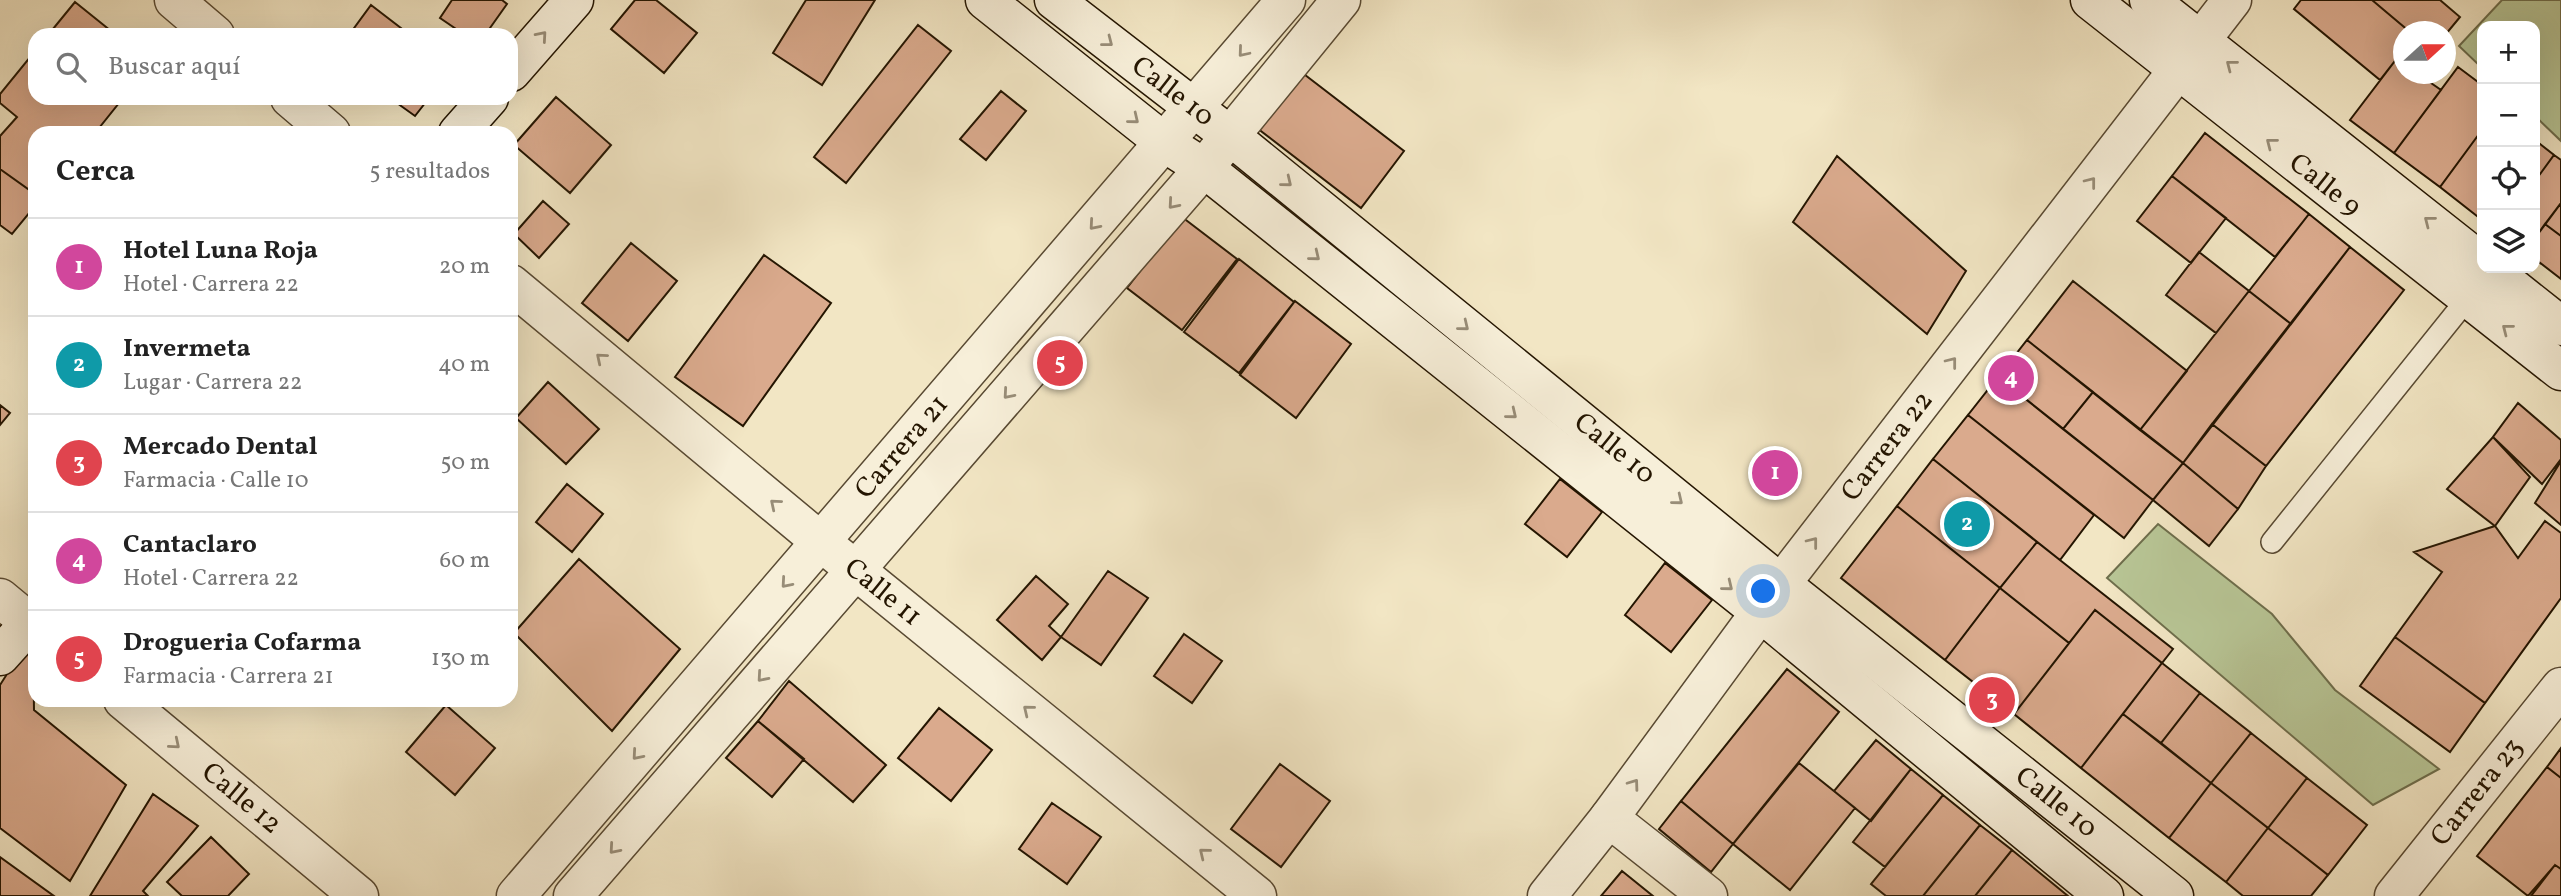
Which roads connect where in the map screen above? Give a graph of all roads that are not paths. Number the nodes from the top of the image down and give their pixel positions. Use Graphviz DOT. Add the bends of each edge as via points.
graph roads {
  1 [pos="174,0"];
  2 [pos="574,0"];
  3 [pos="985,0"];
  4 [pos="1054,0"];
  5 [pos="1286,0"];
  6 [pos="1341,0"];
  7 [pos="2090,0"];
  8 [pos="2149,0"];
  9 [pos="2232,0"];
  10 [pos="207,28"];
  11 [pos="2189,55"];
  12 [pos="518,64"];
  13 [pos="298,105"];
  14 [pos="483,105"];
  15 [pos="1195,110"];
  16 [pos="323,126"];
  17 [pos="464,126"];
  18 [pos="1229,135"];
  19 [pos="1165,143"];
  20 [pos="1204,168"];
  21 [pos="2479,276"];
  22 [pos="518,290"];
  23 [pos="2561,326"];
  24 [pos="2561,371"];
  25 [pos="821,542"];
  26 [pos="2272,542"];
  27 [pos="855,570"];
  28 [pos="0,598"];
  29 [pos="1771,598"];
  30 [pos="28,618"];
  31 [pos="28,627"];
  32 [pos="0,656"];
  33 [pos="2561,688"];
  34 [pos="131,707"];
  35 [pos="1609,818"];
  36 [pos="359,896"];
  37 [pos="516,896"];
  38 [pos="573,896"];
  39 [pos="1258,896"];
  40 [pos="1547,896"];
  41 [pos="1708,896"];
  42 [pos="2104,896"];
  43 [pos="2174,896"];
  44 [pos="2394,896"];
  1 -- 10 [label="street"];
  12 -- 2 [label="street, one-way"];
  3 -- 19 [label="street, Calle 10, one-way"];
  4 -- 15 [label="street, Calle 10, one-way"];
  5 -- 15 [label="street, Carrera 21, one-way"];
  6 -- 18 [label="street, Carrera 21"];
  7 -- 11 [label="street, Calle 9"];
  8 -- 11 [label="street, Calle 9"];
  9 -- 11 [label="street, Carrera 22"];
  21 -- 11 [label="street, Calle 9, one-way"];
  29 -- 11 [label="street, Carrera 22, one-way"];
  13 -- 16 [label="street"];
  14 -- 17 [label="street"];
  15 -- 18 [label="street, Calle 10"];
  15 -- 19 [label="street, Carrera 21"];
  18 -- 20 [label="street, Carrera 21"];
  18 -- 29 [label="street, Calle 10, one-way"];
  19 -- 20 [label="street, Calle 10"];
  19 -- 25 [label="street, Carrera 21, one-way"];
  20 -- 27 [label="street, Carrera 21, one-way"];
  20 -- 29 [label="street, Calle 10, one-way"];
  21 -- 23 [label="street, Calle 9"];
  24 -- 21 [label="street, Calle 9, one-way"];
  21 -- 26 [label="lane"];
  25 -- 22 [label="street, Calle 11, one-way"];
  25 -- 27 [label="street, Calle 11"];
  25 -- 37 [label="street, Carrera 21, one-way"];
  27 -- 38 [label="street, Carrera 21, one-way"];
  39 -- 27 [label="street, Calle 11, one-way"];
  28 -- 30 [label="street"];
  35 -- 29 [label="street, Carrera 22, one-way"];
  29 -- 42 [label="street, Calle 10"];
  29 -- 43 [label="street, Calle 10"];
  31 -- 32 [label="street"];
  33 -- 44 [label="street, Carrera 23"];
  34 -- 36 [label="street, Calle 12, one-way"];
  35 -- 40 [label="street, Carrera 22"];
  35 -- 41 [label="street"];
}
